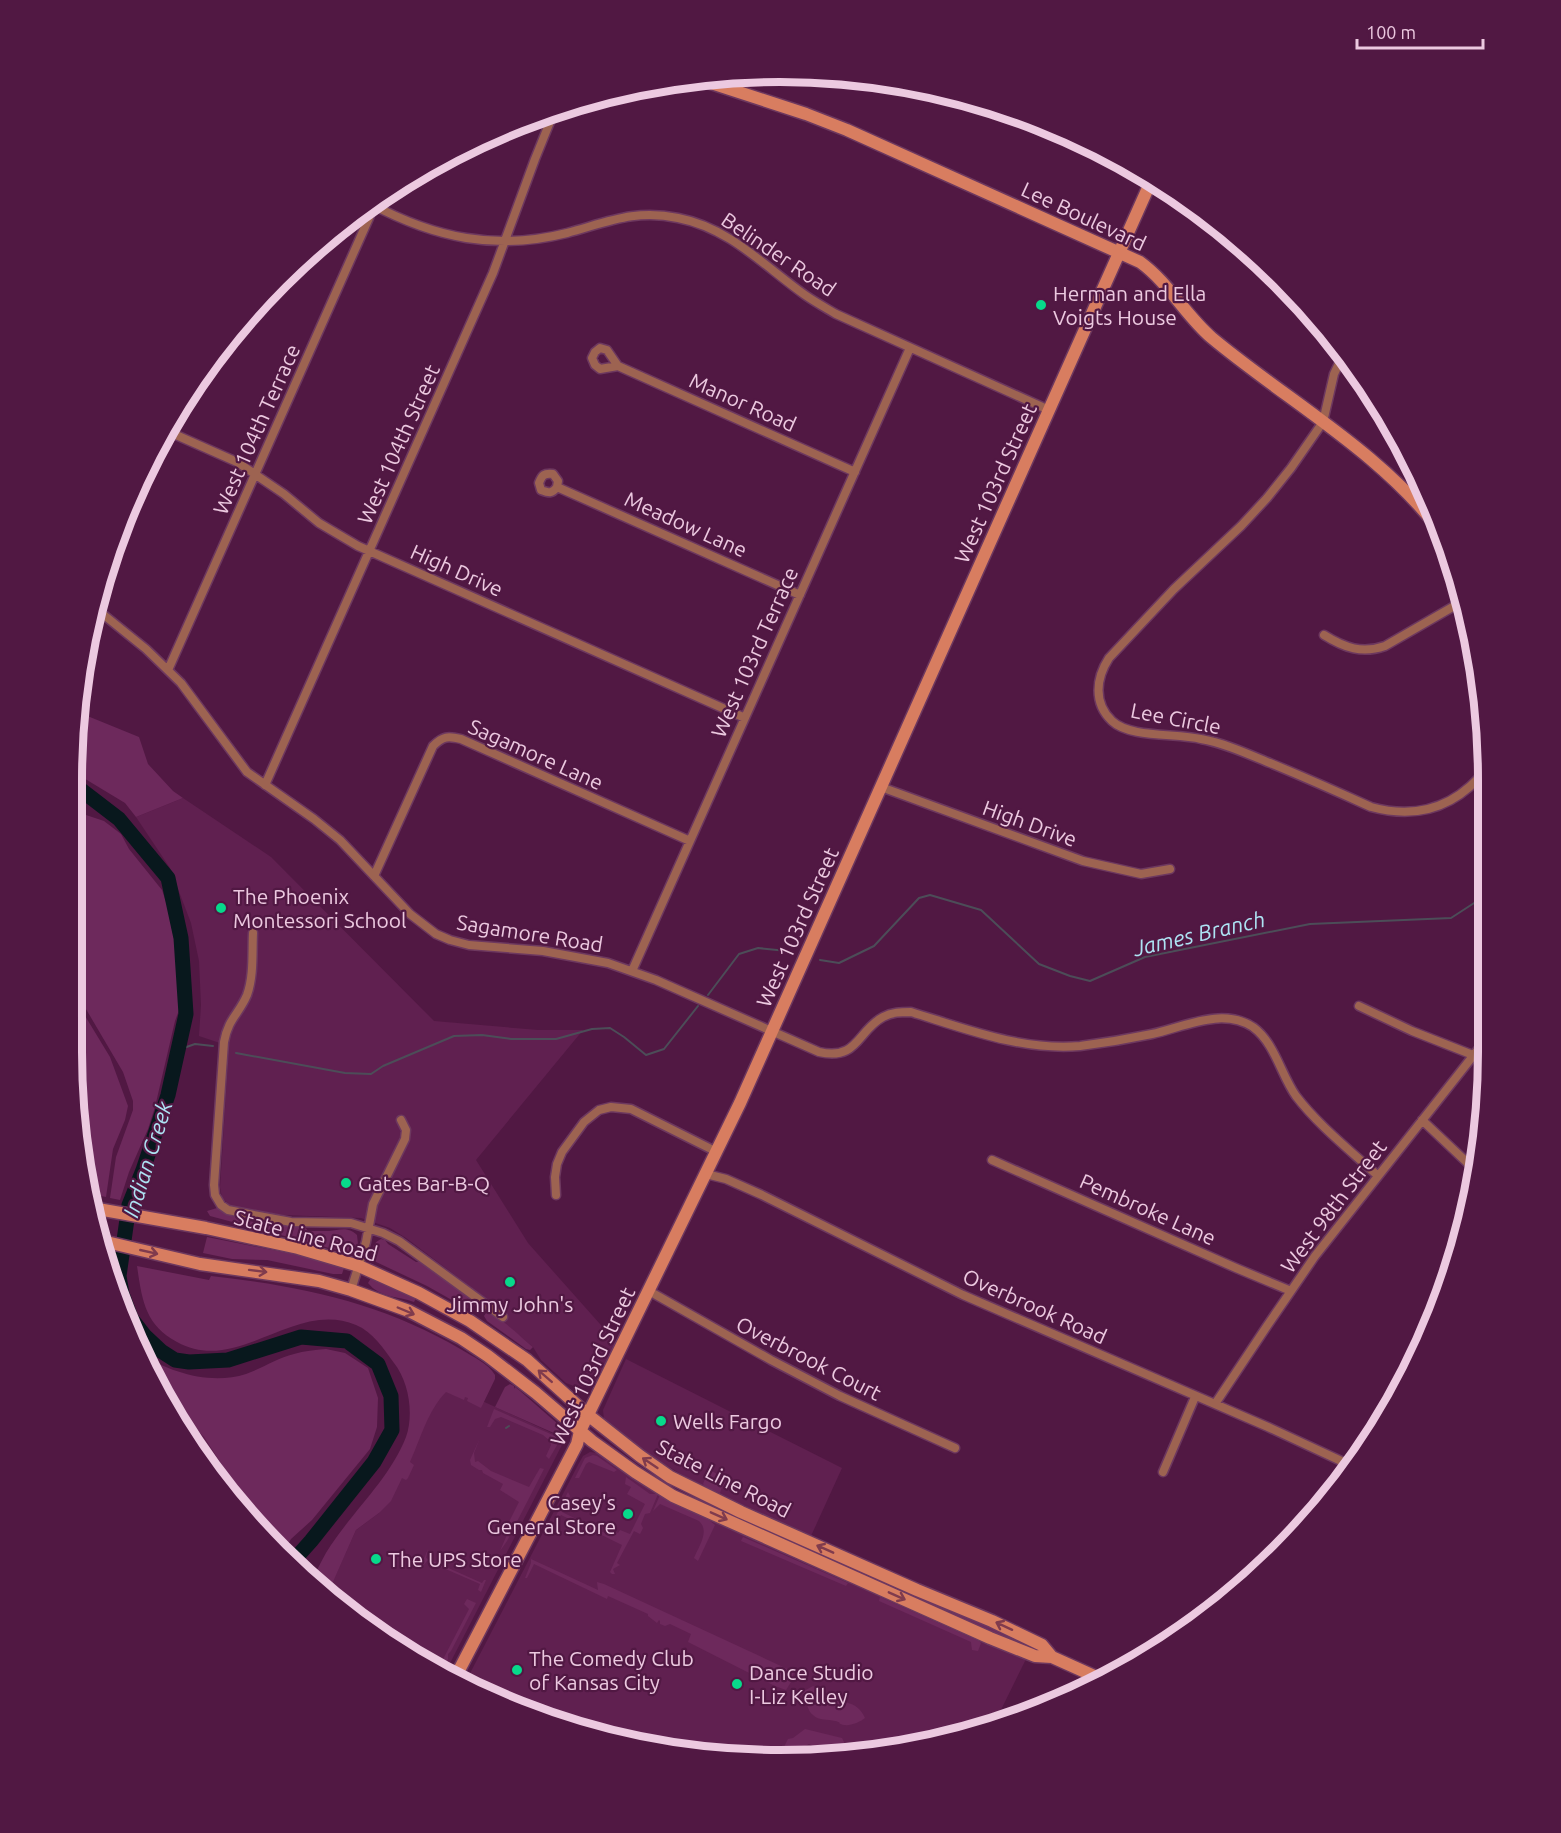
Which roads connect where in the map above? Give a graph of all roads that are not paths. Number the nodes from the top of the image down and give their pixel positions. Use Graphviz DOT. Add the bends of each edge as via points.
graph roads {
  1 [pos="719,85"];
  2 [pos="550,122"];
  3 [pos="1148,187"];
  4 [pos="382,208"];
  5 [pos="369,217"];
  6 [pos="506,240"];
  7 [pos="1119,252"];
  8 [pos="910,348"];
  9 [pos="1339,363"];
  10 [pos="618,366"];
  11 [pos="1049,410"];
  12 [pos="1323,422"];
  13 [pos="174,434"];
  14 [pos="855,472"];
  15 [pos="256,474"];
  16 [pos="557,487"];
  17 [pos="1424,511"];
  18 [pos="370,551"];
  19 [pos="800,595"];
  20 [pos="1456,605"];
  21 [pos="103,614"];
  22 [pos="1324,635"];
  23 [pos="168,670"];
  24 [pos="745,718"];
  25 [pos="1478,778"];
  26 [pos="265,785"];
  27 [pos="881,787"];
  28 [pos="690,841"];
  29 [pos="1170,869"];
  30 [pos="374,876"];
  31 [pos="253,933"];
  32 [pos="632,971"];
  33 [pos="1359,1006"];
  34 [pos="772,1031"];
  35 [pos="1478,1049"];
  36 [pos="1473,1055"];
  37 [pos="401,1120"];
  38 [pos="1422,1120"];
  39 [pos="717,1152"];
  40 [pos="992,1160"];
  41 [pos="1469,1165"];
  42 [pos="706,1174"];
  43 [pos="1378,1176"];
  44 [pos="556,1195"];
  45 [pos="100,1208"];
  46 [pos="369,1228"];
  47 [pos="109,1243"];
  48 [pos="359,1266"];
  49 [pos="351,1290"];
  50 [pos="649,1291"];
  51 [pos="1291,1291"];
  52 [pos="503,1317"];
  53 [pos="1195,1397"];
  54 [pos="1215,1404"];
  55 [pos="588,1415"];
  56 [pos="580,1431"];
  57 [pos="956,1448"];
  58 [pos="1345,1463"];
  59 [pos="1163,1472"];
  60 [pos="1052,1657"];
  61 [pos="458,1672"];
  62 [pos="1091,1678"];
  1 -- 7 [label="main road, Lee Boulevard" via="847,130"];
  2 -- 6 [label="street, West 104th Street"];
  3 -- 7 [label="main road, West 103rd Street"];
  4 -- 6 [label="street, Belinder Road" via="442,234"];
  5 -- 15 [label="street, West 104th Terrace"];
  6 -- 8 [label="street, Belinder Road" via="543,238 641,215 698,223 744,247 836,314"];
  6 -- 18 [label="street, West 104th Street"];
  7 -- 11 [label="main road, West 103rd Street"];
  7 -- 12 [label="main road, Lee Boulevard" via="1149,268 1200,327"];
  8 -- 11 [label="street, Belinder Road"];
  8 -- 14 [label="street, West 103rd Terrace"];
  9 -- 12 [label="street"];
  10 -- 14 [label="street, Manor Road"];
  11 -- 27 [label="main road, West 103rd Street"];
  12 -- 17 [label="main road, Lee Boulevard" via="1389,476"];
  12 -- 25 [label="street, Lee Circle" via="1267,498 1109,658 1099,682 1101,705 1113,722 1128,730 1202,739 1384,810 1421,811 1451,800"];
  13 -- 15 [label="street, High Drive"];
  14 -- 19 [label="street, West 103rd Terrace"];
  15 -- 18 [label="street, High Drive" via="319,523"];
  15 -- 23 [label="street, West 104th Terrace"];
  16 -- 19 [label="street, Meadow Lane"];
  18 -- 24 [label="street, High Drive"];
  18 -- 26 [label="street, West 104th Street"];
  19 -- 24 [label="street, West 103rd Terrace"];
  20 -- 22 [label="street" via="1373,650 1350,647"];
  21 -- 23 [label="street, Sagamore Road"];
  23 -- 26 [label="street, Sagamore Road" via="240,765"];
  24 -- 28 [label="street, West 103rd Terrace"];
  26 -- 30 [label="street, Sagamore Road" via="340,840"];
  27 -- 29 [label="street, High Drive" via="1083,861 1141,874"];
  27 -- 34 [label="main road, West 103rd Street"];
  28 -- 30 [label="street, Sagamore Lane" via="448,736 433,746"];
  28 -- 32 [label="street, West 103rd Terrace"];
  30 -- 32 [label="street, Sagamore Road" via="421,924 450,940 585,958"];
  31 -- 46 [label="street, State Line Road" via="248,992 231,1019 224,1042 215,1195 221,1205 239,1213"];
  32 -- 34 [label="street, Sagamore Road"];
  33 -- 36 [label="street"];
  34 -- 39 [label="main road, West 103rd Street"];
  34 -- 43 [label="street, Sagamore Road" via="826,1054 852,1048 882,1017 900,1012 1014,1042 1058,1046 1122,1040 1215,1018 1234,1019 1263,1037 1296,1096"];
  35 -- 36 [label="street, West 98th Street"];
  36 -- 38 [label="street, West 98th Street"];
  37 -- 46 [label="street" via="405,1139 373,1204"];
  38 -- 41 [label="street"];
  38 -- 43 [label="street, West 98th Street"];
  39 -- 42 [label="main road, West 103rd Street"];
  39 -- 44 [label="street" via="631,1109 599,1110 584,1122 562,1152 555,1177"];
  40 -- 51 [label="street, Pembroke Lane"];
  42 -- 50 [label="main road, West 103rd Street"];
  42 -- 53 [label="street, Overbrook Road" via="753,1191 963,1295"];
  43 -- 51 [label="street, West 98th Street"];
  45 -- 48 [label="main road, State Line Road" via="298,1248"];
  46 -- 48 [label="street"];
  46 -- 52 [label="street, State Line Road" via="399,1241"];
  47 -- 49 [label="main road, State Line Road, one-way" via="200,1264 319,1281"];
  48 -- 49 [label="street"];
  55 -- 48 [label="main road, State Line Road, one-way" via="498,1340 436,1302"];
  49 -- 56 [label="main road, State Line Road, one-way" via="409,1311 461,1338 514,1375"];
  50 -- 55 [label="main road, West 103rd Street"];
  50 -- 57 [label="street, Overbrook Court" via="840,1396"];
  51 -- 54 [label="street, West 98th Street"];
  53 -- 54 [label="street, Overbrook Road"];
  53 -- 59 [label="street"];
  54 -- 58 [label="street, Overbrook Road"];
  55 -- 56 [label="main road, West 103rd Street"];
  60 -- 55 [label="main road, State Line Road, one-way" via="1042,1645 992,1621 670,1477"];
  56 -- 60 [label="main road, State Line Road, one-way" via="673,1496 990,1638 1035,1656"];
  56 -- 61 [label="main road, West 103rd Street" via="578,1444"];
  60 -- 62 [label="main road, State Line Road"];
}
